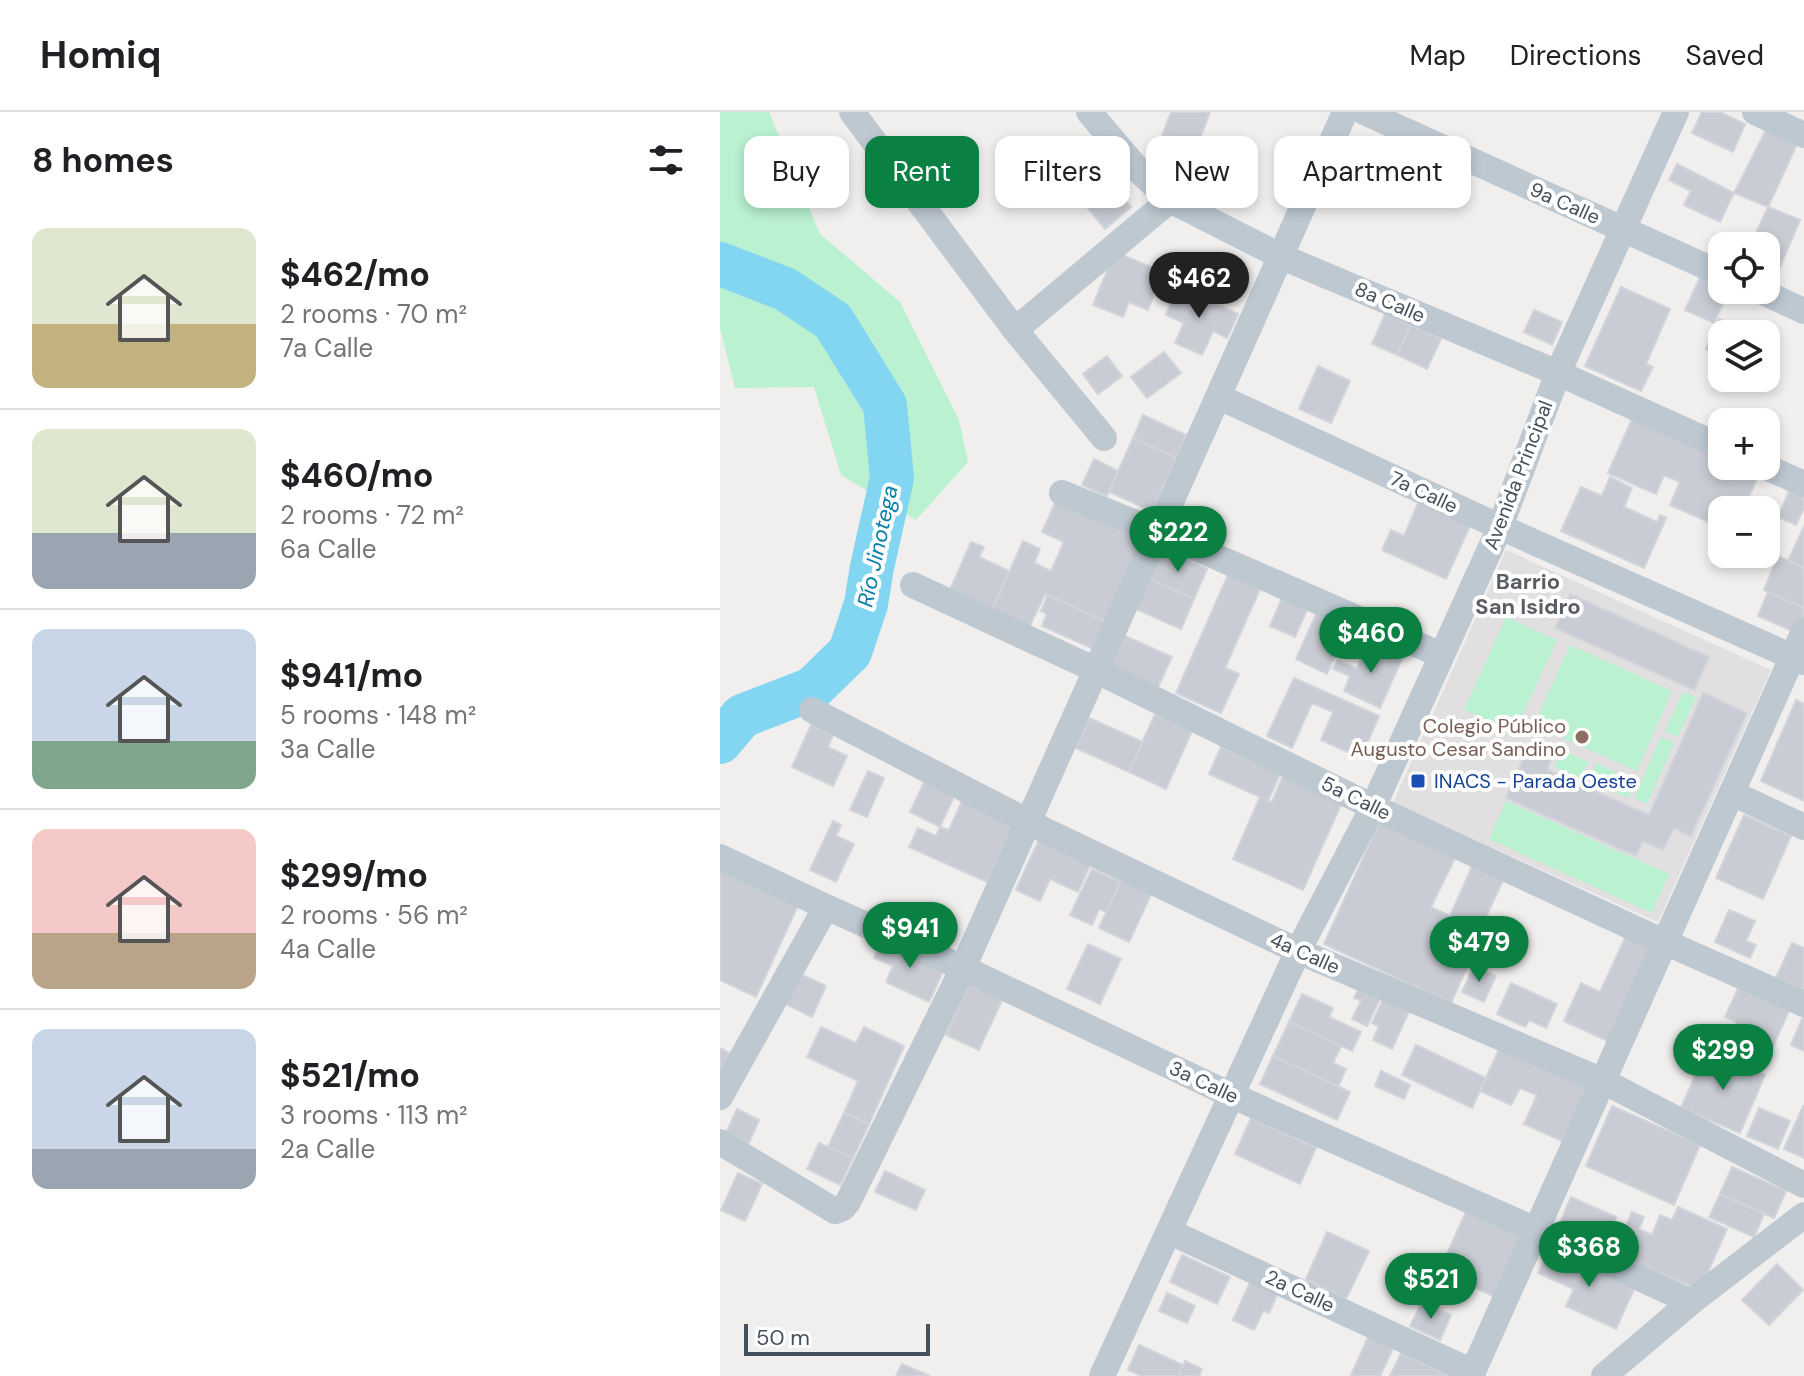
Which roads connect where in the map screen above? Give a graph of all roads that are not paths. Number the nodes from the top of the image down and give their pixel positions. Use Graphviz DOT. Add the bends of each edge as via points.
graph roads {
  1 [pos="852,112"];
  2 [pos="1089,112"];
  3 [pos="1345,112"];
  4 [pos="1364,112"];
  5 [pos="1676,112"];
  6 [pos="1755,112"];
  7 [pos="1804,135"];
  8 [pos="1146,178"];
  9 [pos="1160,208"];
  10 [pos="1186,208"];
  11 [pos="1623,229"];
  12 [pos="1282,257"];
  13 [pos="1708,268"];
  14 [pos="1780,300"];
  15 [pos="1804,311"];
  16 [pos="1015,330"];
  17 [pos="1558,373"];
  18 [pos="1219,397"];
  19 [pos="1104,438"];
  20 [pos="1708,441"];
  21 [pos="1780,473"];
  22 [pos="1804,484"];
  23 [pos="1062,493"];
  24 [pos="1500,527"];
  25 [pos="1158,531"];
  26 [pos="913,585"];
  27 [pos="1804,631"];
  28 [pos="1441,655"];
  29 [pos="1798,660"];
  30 [pos="1096,670"];
  31 [pos="812,710"];
  32 [pos="1732,793"];
  33 [pos="1373,807"];
  34 [pos="1029,823"];
  35 [pos="1804,827"];
  36 [pos="720,857"];
  37 [pos="826,907"];
  38 [pos="1665,943"];
  39 [pos="1298,951"];
  40 [pos="963,968"];
  41 [pos="1804,1004"];
  42 [pos="1603,1081"];
  43 [pos="1233,1096"];
  44 [pos="720,1097"];
  45 [pos="720,1142"];
  46 [pos="1804,1185"];
  47 [pos="1804,1215"];
  48 [pos="1536,1230"];
  49 [pos="1170,1232"];
  50 [pos="1691,1302"];
  51 [pos="1472,1374"];
  52 [pos="1102,1376"];
  53 [pos="1604,1376"];
  1 -- 16 [label="street"];
  2 -- 8 [label="street, 8a Calle"];
  3 -- 12 [label="street"];
  4 -- 11 [label="street, 9a Calle"];
  5 -- 11 [label="street, Avenida Principal"];
  6 -- 7 [label="street"];
  9 -- 16 [label="street"];
  10 -- 12 [label="street, 8a Calle"];
  11 -- 13 [label="street, 9a Calle"];
  11 -- 17 [label="street, Avenida Principal"];
  12 -- 17 [label="street, 8a Calle"];
  12 -- 18 [label="street"];
  14 -- 15 [label="street"];
  16 -- 19 [label="street"];
  17 -- 20 [label="street, 8a Calle"];
  17 -- 24 [label="street, Avenida Principal"];
  18 -- 24 [label="street, 7a Calle"];
  18 -- 25 [label="street"];
  21 -- 22 [label="street"];
  23 -- 25 [label="street"];
  24 -- 28 [label="street, Avenida Principal"];
  24 -- 29 [label="street, 7a Calle"];
  25 -- 28 [label="street"];
  25 -- 30 [label="street"];
  26 -- 30 [label="street, 5a Calle"];
  27 -- 29 [label="street"];
  28 -- 33 [label="street, Avenida Principal"];
  29 -- 32 [label="street"];
  30 -- 33 [label="street, 5a Calle"];
  30 -- 34 [label="street"];
  31 -- 34 [label="street, 4a Calle"];
  32 -- 35 [label="street"];
  32 -- 38 [label="street"];
  33 -- 38 [label="street, 5a Calle"];
  33 -- 39 [label="street, Avenida Principal"];
  34 -- 39 [label="street, 4a Calle"];
  34 -- 40 [label="street"];
  36 -- 37 [label="street, 3a Calle"];
  37 -- 40 [label="street, 3a Calle"];
  37 -- 44 [label="street"];
  38 -- 41 [label="street, 5a Calle"];
  38 -- 42 [label="street"];
  39 -- 42 [label="street, 4a Calle"];
  39 -- 43 [label="street, Avenida Principal"];
  40 -- 43 [label="street, 3a Calle"];
  40 -- 45 [label="street" via="843,1208 835,1211"];
  42 -- 46 [label="street, 4a Calle"];
  42 -- 48 [label="street"];
  43 -- 48 [label="street, 3a Calle"];
  43 -- 49 [label="street, Avenida Principal"];
  47 -- 50 [label="street"];
  48 -- 50 [label="street, 3a Calle"];
  48 -- 51 [label="street"];
  49 -- 51 [label="street, 2a Calle"];
  49 -- 52 [label="street, Avenida Principal"];
  50 -- 53 [label="street"];
}
